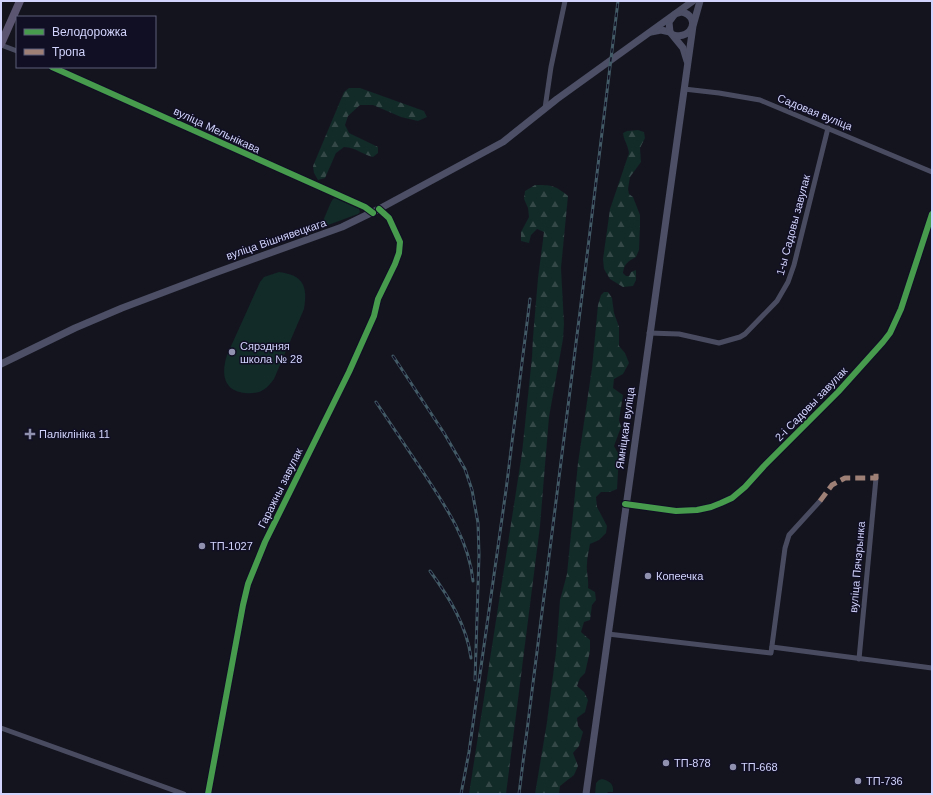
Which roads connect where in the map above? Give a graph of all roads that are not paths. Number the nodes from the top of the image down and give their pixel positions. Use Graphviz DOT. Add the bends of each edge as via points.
graph roads {
  1 [pos="20,1"];
  2 [pos="565,1"];
  3 [pos="693,1"];
  4 [pos="700,1"];
  5 [pos="674,14"];
  6 [pos="692,26"];
  7 [pos="651,32"];
  8 [pos="672,33"];
  9 [pos="1,44"];
  10 [pos="16,51"];
  11 [pos="688,66"];
  12 [pos="54,68"];
  13 [pos="684,90"];
  14 [pos="545,108"];
  15 [pos="828,128"];
  16 [pos="932,172"];
  17 [pos="376,211"];
  18 [pos="932,214"];
  19 [pos="649,333"];
  20 [pos="1,364"];
  21 [pos="876,478"];
  22 [pos="820,501"];
  23 [pos="625,504"];
  24 [pos="608,634"];
  25 [pos="772,647"];
  26 [pos="859,659"];
  27 [pos="932,668"];
  28 [pos="1,728"];
  29 [pos="184,794"];
  30 [pos="208,794"];
  31 [pos="586,794"];
  1 -- 9 [label="main road"];
  2 -- 14 [label="street"];
  3 -- 5 [label="main road, вуліца Вішнявецкага"];
  4 -- 6 [label="main road, Ямніцкая вуліца"];
  5 -- 6 [label="main road" via="682,12 689,15"];
  5 -- 7 [label="main road, вуліца Вішнявецкага"];
  5 -- 8 [label="main road" via="669,22"];
  6 -- 8 [label="main road" via="690,31 681,36"];
  6 -- 11 [label="main road, Ямніцкая вуліца"];
  7 -- 8 [label="main road" via="661,30"];
  7 -- 14 [label="main road, вуліца Вішнявецкага"];
  8 -- 11 [label="main road" via="683,48"];
  9 -- 10 [label="street"];
  11 -- 13 [label="main road, Ямніцкая вуліца"];
  12 -- 17 [label="street, вуліца Мельнікава"];
  13 -- 15 [label="street, Садовая вуліца" via="760,100"];
  13 -- 19 [label="main road, Ямніцкая вуліца"];
  14 -- 17 [label="main road, вуліца Вішнявецкага" via="502,142"];
  15 -- 16 [label="street, Садовая вуліца"];
  15 -- 19 [label="street, 1-ы Садовы завулак" via="794,265 777,301 745,334 723,343 679,334"];
  17 -- 20 [label="main road, вуліца Вішнявецкага" via="342,227 122,308"];
  17 -- 30 [label="street, Гаражны завулак" via="389,218 400,242 399,253 349,372 265,542 248,584 242,604"];
  18 -- 23 [label="street, 2-і Садовы завулак" via="901,309 884,342 745,487 732,498 697,510 676,511"];
  19 -- 23 [label="main road, Ямніцкая вуліца"];
  21 -- 26 [label="street, вуліца Пячэрынка"];
  22 -- 25 [label="street" via="789,536 785,548"];
  23 -- 24 [label="main road, Ямніцкая вуліца"];
  24 -- 25 [label="street" via="771,653"];
  24 -- 31 [label="main road, Ямніцкая вуліца"];
  25 -- 26 [label="street"];
  26 -- 27 [label="street"];
  28 -- 29 [label="street"];
}
